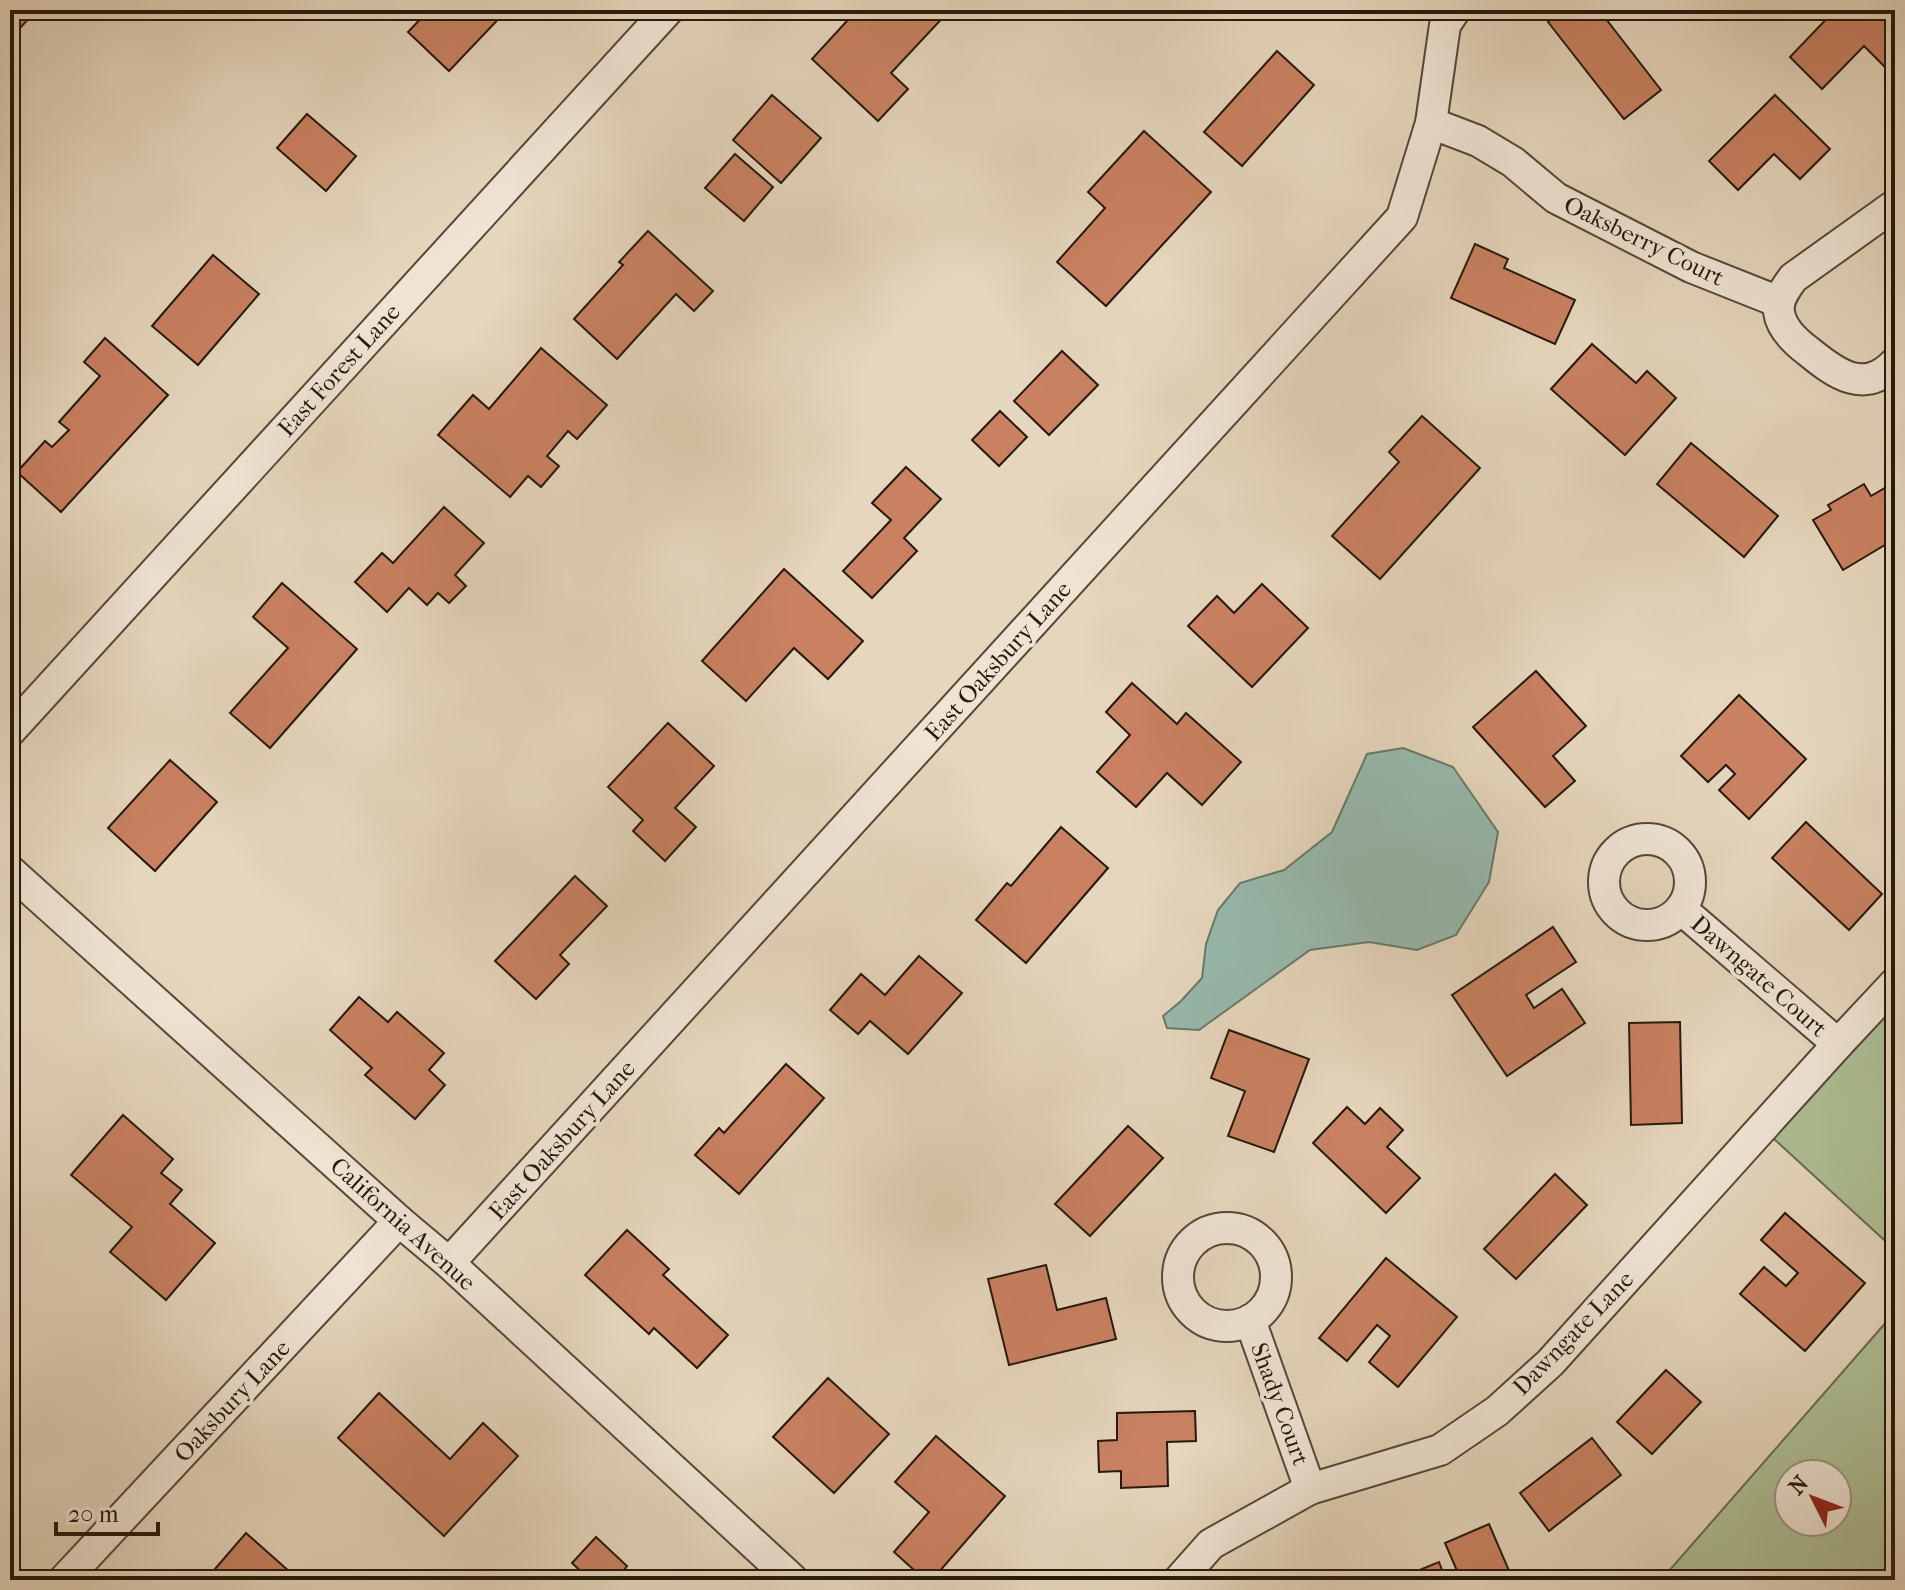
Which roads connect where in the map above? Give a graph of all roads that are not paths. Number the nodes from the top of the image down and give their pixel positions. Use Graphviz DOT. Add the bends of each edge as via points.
graph roads {
  1 [pos="668,10"];
  2 [pos="1455,10"];
  3 [pos="1431,123"];
  4 [pos="1895,205"];
  5 [pos="1779,302"];
  6 [pos="1895,363"];
  7 [pos="10,731"];
  8 [pos="10,871"];
  9 [pos="1681,909"];
  10 [pos="1895,983"];
  11 [pos="1838,1044"];
  12 [pos="399,1221"];
  13 [pos="449,1263"];
  14 [pos="1250,1320"];
  15 [pos="1310,1489"];
  16 [pos="64,1580"];
  17 [pos="793,1580"];
  18 [pos="1179,1580"];
  1 -- 7 [label="street, East Forest Lane"];
  2 -- 3 [label="street, East Oaksbury Lane" via="1445,25"];
  3 -- 5 [label="street, Oaksberry Court" via="1478,141 1556,198 1691,267"];
  3 -- 13 [label="street, East Oaksbury Lane" via="1402,217"];
  4 -- 5 [label="street" via="1793,278"];
  5 -- 6 [label="street" via="1789,333 1833,371 1863,379 1885,373"];
  8 -- 12 [label="street, California Avenue"];
  9 -- 11 [label="street, Dawngate Court"];
  10 -- 11 [label="street, Dawngate Lane"];
  11 -- 15 [label="street, Dawngate Lane" via="1550,1363 1497,1411 1440,1450"];
  12 -- 13 [label="street, California Avenue"];
  12 -- 16 [label="street, Oaksbury Lane"];
  13 -- 17 [label="street, California Avenue"];
  14 -- 15 [label="street, Shady Court"];
  15 -- 18 [label="street, Dawngate Lane" via="1211,1544"];
}
